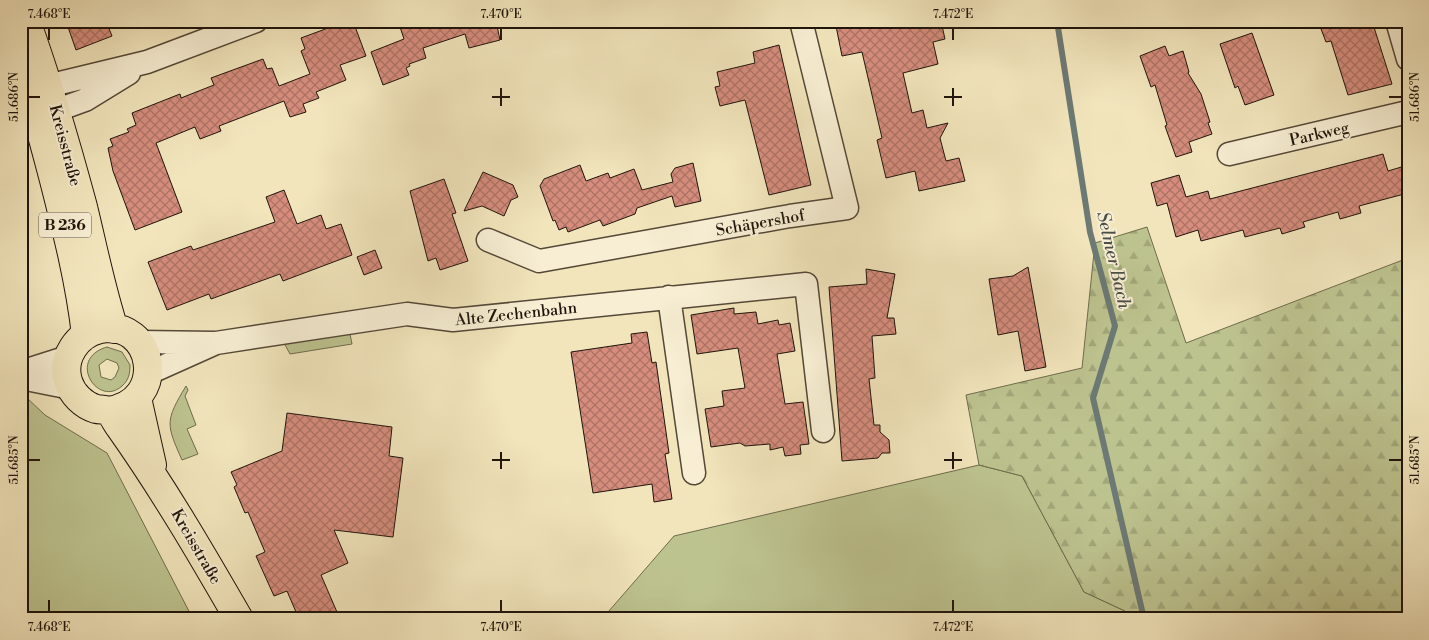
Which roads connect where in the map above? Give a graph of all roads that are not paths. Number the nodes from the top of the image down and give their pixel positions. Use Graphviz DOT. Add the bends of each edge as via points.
graph roads {
  1 [pos="26,21"];
  2 [pos="256,21"];
  3 [pos="801,21"];
  4 [pos="1397,21"];
  5 [pos="1408,59"];
  6 [pos="39,94"];
  7 [pos="1408,112"];
  8 [pos="1229,154"];
  9 [pos="488,240"];
  10 [pos="669,297"];
  11 [pos="114,329"];
  12 [pos="86,335"];
  13 [pos="138,342"];
  14 [pos="216,343"];
  15 [pos="68,357"];
  16 [pos="21,372"];
  17 [pos="149,373"];
  18 [pos="21,378"];
  19 [pos="71,388"];
  20 [pos="137,398"];
  21 [pos="108,411"];
  22 [pos="824,431"];
  23 [pos="153,474"];
  24 [pos="694,474"];
  25 [pos="239,619"];
  1 -- 6 [label="main road, Kreisstraße"];
  2 -- 6 [label="street" via="147,62"];
  3 -- 9 [label="street, Schäpershof" via="847,208 539,260"];
  4 -- 5 [label="street"];
  6 -- 11 [label="main road, Kreisstraße"];
  6 -- 12 [label="main road, Kreisstraße / B 236"];
  7 -- 8 [label="street, Parkweg"];
  10 -- 14 [label="street, Alte Zechenbahn" via="453,320 407,314"];
  10 -- 22 [label="street, Alte Zechenbahn" via="806,284"];
  10 -- 24 [label="street"];
  11 -- 12 [label="main road" via="100,329"];
  11 -- 13 [label="main road" via="123,331"];
  12 -- 15 [label="main road" via="78,340"];
  13 -- 14 [label="street, Alte Zechenbahn"];
  13 -- 17 [label="main road" via="148,362"];
  14 -- 17 [label="street, Alte Zechenbahn"];
  15 -- 16 [label="street"];
  15 -- 19 [label="main road" via="67,378"];
  17 -- 20 [label="main road"];
  18 -- 19 [label="street"];
  19 -- 21 [label="main road" via="86,405"];
  20 -- 21 [label="main road" via="119,409"];
  20 -- 23 [label="main road, Kreisstraße"];
  21 -- 23 [label="main road, Kreisstraße"];
  23 -- 25 [label="main road, Kreisstraße"];
}
